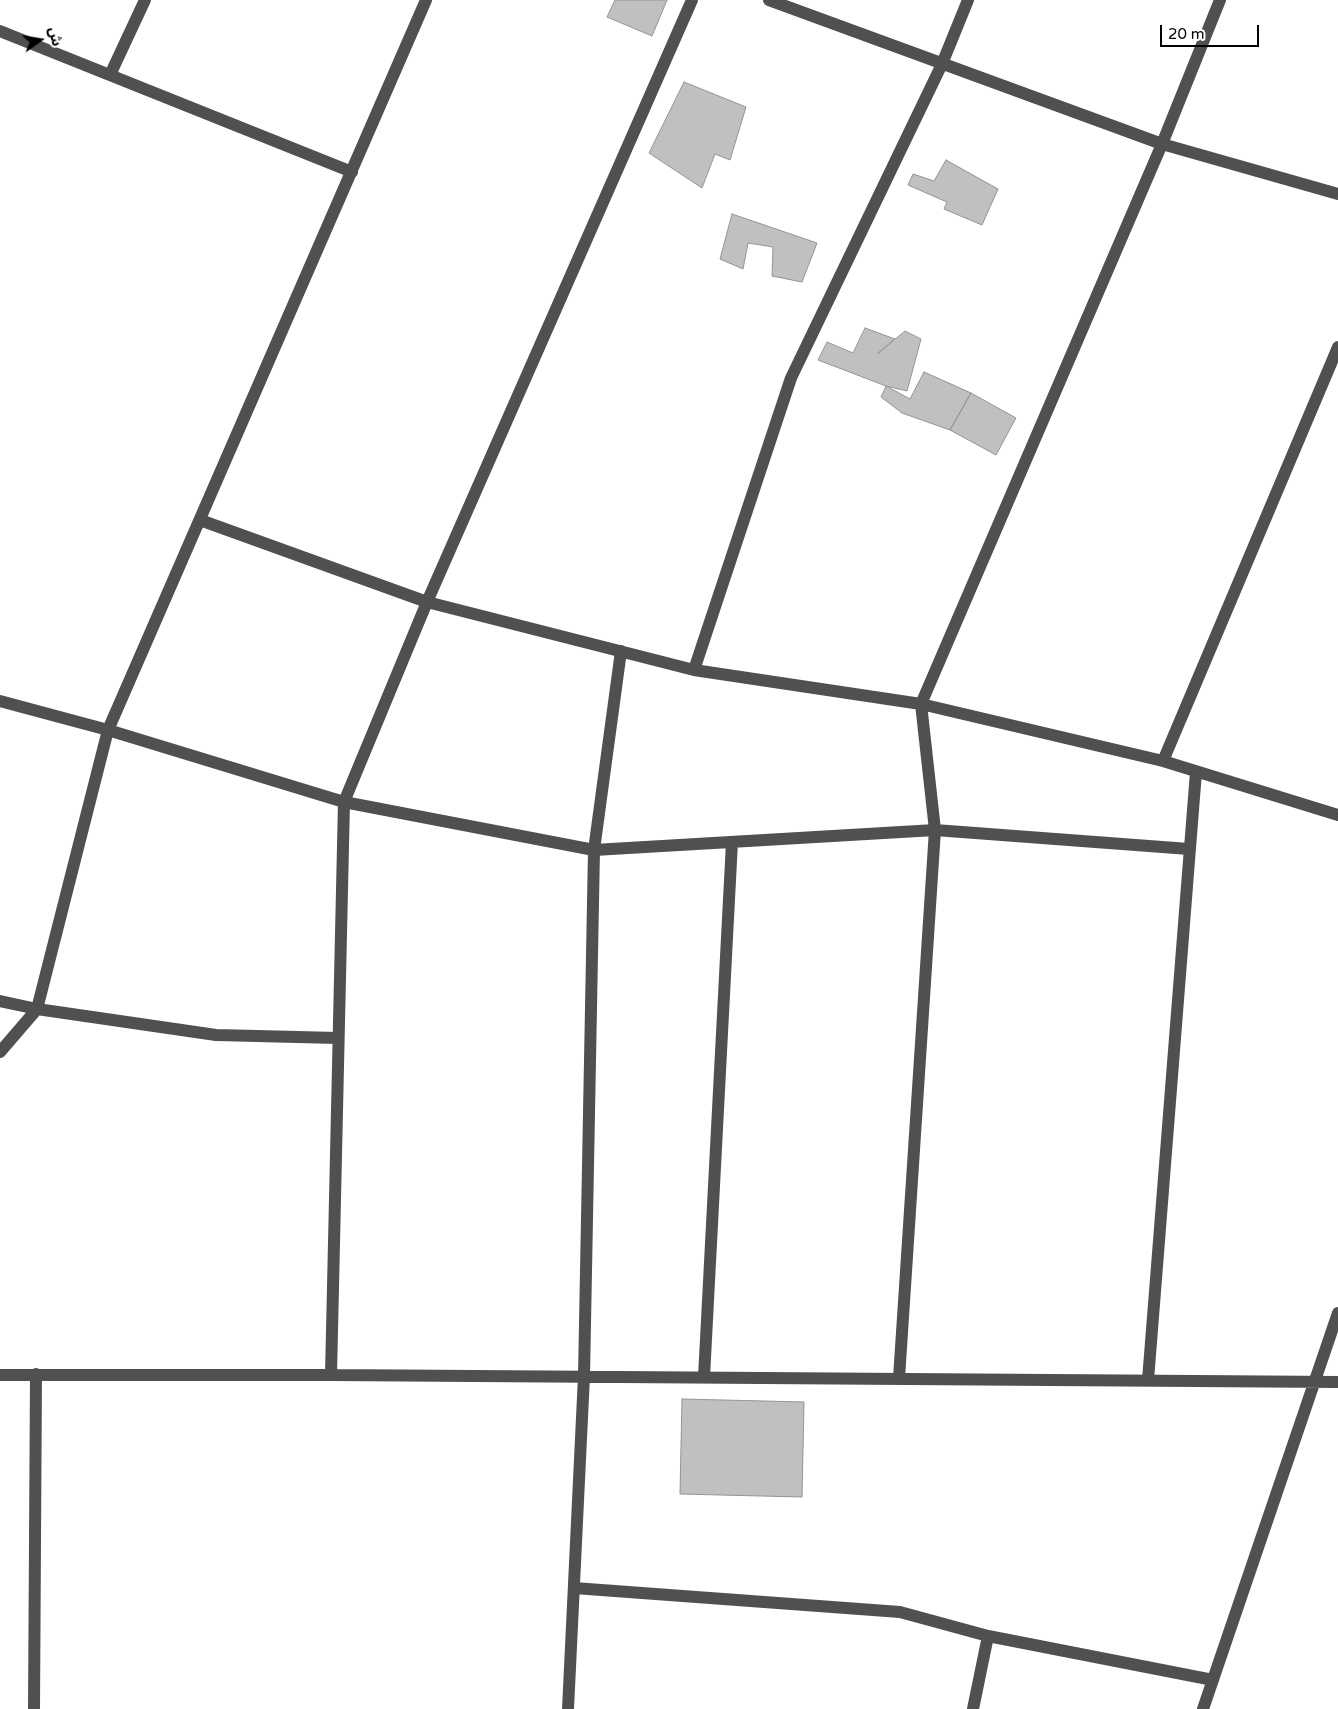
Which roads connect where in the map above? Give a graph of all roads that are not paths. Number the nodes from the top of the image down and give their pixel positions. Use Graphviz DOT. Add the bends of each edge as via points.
graph roads {
  1 [pos="145,0"];
  2 [pos="426,0"];
  3 [pos="692,0"];
  4 [pos="769,0"];
  5 [pos="968,0"];
  6 [pos="1220,0"];
  7 [pos="0,31"];
  8 [pos="942,64"];
  9 [pos="110,75"];
  10 [pos="1162,144"];
  11 [pos="352,172"];
  12 [pos="1338,194"];
  13 [pos="1338,346"];
  14 [pos="200,520"];
  15 [pos="427,602"];
  16 [pos="621,651"];
  17 [pos="694,670"];
  18 [pos="0,701"];
  19 [pos="921,704"];
  20 [pos="108,730"];
  21 [pos="1163,761"];
  22 [pos="1196,772"];
  23 [pos="344,802"];
  24 [pos="1338,815"];
  25 [pos="934,830"];
  26 [pos="732,842"];
  27 [pos="1189,849"];
  28 [pos="594,850"];
  29 [pos="0,1001"];
  30 [pos="37,1009"];
  31 [pos="338,1038"];
  32 [pos="0,1052"];
  33 [pos="1338,1313"];
  34 [pos="36,1374"];
  35 [pos="0,1375"];
  36 [pos="331,1375"];
  37 [pos="584,1376"];
  38 [pos="704,1377"];
  39 [pos="899,1378"];
  40 [pos="1148,1380"];
  41 [pos="1314,1381"];
  42 [pos="1338,1382"];
  43 [pos="574,1588"];
  44 [pos="988,1636"];
  45 [pos="1213,1680"];
  46 [pos="34,1709"];
  47 [pos="568,1709"];
  48 [pos="973,1709"];
  49 [pos="1203,1709"];
  1 -- 9 [label="street"];
  2 -- 11 [label="street"];
  3 -- 15 [label="street"];
  4 -- 8 [label="street"];
  5 -- 8 [label="street"];
  6 -- 10 [label="street"];
  7 -- 9 [label="street"];
  8 -- 10 [label="street"];
  8 -- 17 [label="street" via="791,378"];
  9 -- 11 [label="street"];
  10 -- 12 [label="street"];
  10 -- 19 [label="street"];
  11 -- 14 [label="street"];
  13 -- 21 [label="street"];
  14 -- 15 [label="street"];
  14 -- 20 [label="street"];
  15 -- 16 [label="street"];
  15 -- 23 [label="street"];
  16 -- 17 [label="street"];
  16 -- 28 [label="street"];
  17 -- 19 [label="street"];
  18 -- 20 [label="street"];
  19 -- 21 [label="street"];
  19 -- 25 [label="street"];
  20 -- 23 [label="street"];
  20 -- 30 [label="street"];
  21 -- 22 [label="street"];
  22 -- 24 [label="street"];
  22 -- 27 [label="street"];
  23 -- 28 [label="street"];
  23 -- 31 [label="street"];
  25 -- 26 [label="street"];
  25 -- 27 [label="street"];
  25 -- 39 [label="street"];
  26 -- 28 [label="street"];
  26 -- 38 [label="street"];
  27 -- 40 [label="street"];
  28 -- 37 [label="street"];
  29 -- 30 [label="street"];
  30 -- 31 [label="street" via="216,1034"];
  30 -- 32 [label="street"];
  31 -- 36 [label="street"];
  33 -- 41 [label="street"];
  34 -- 35 [label="street"];
  34 -- 36 [label="street"];
  34 -- 46 [label="street"];
  36 -- 37 [label="street"];
  37 -- 38 [label="street"];
  37 -- 43 [label="street"];
  38 -- 39 [label="street"];
  39 -- 40 [label="street"];
  40 -- 41 [label="street"];
  41 -- 42 [label="street"];
  41 -- 45 [label="street"];
  43 -- 44 [label="street" via="900,1612"];
  43 -- 47 [label="street"];
  44 -- 45 [label="street"];
  44 -- 48 [label="street"];
  45 -- 49 [label="street"];
}
